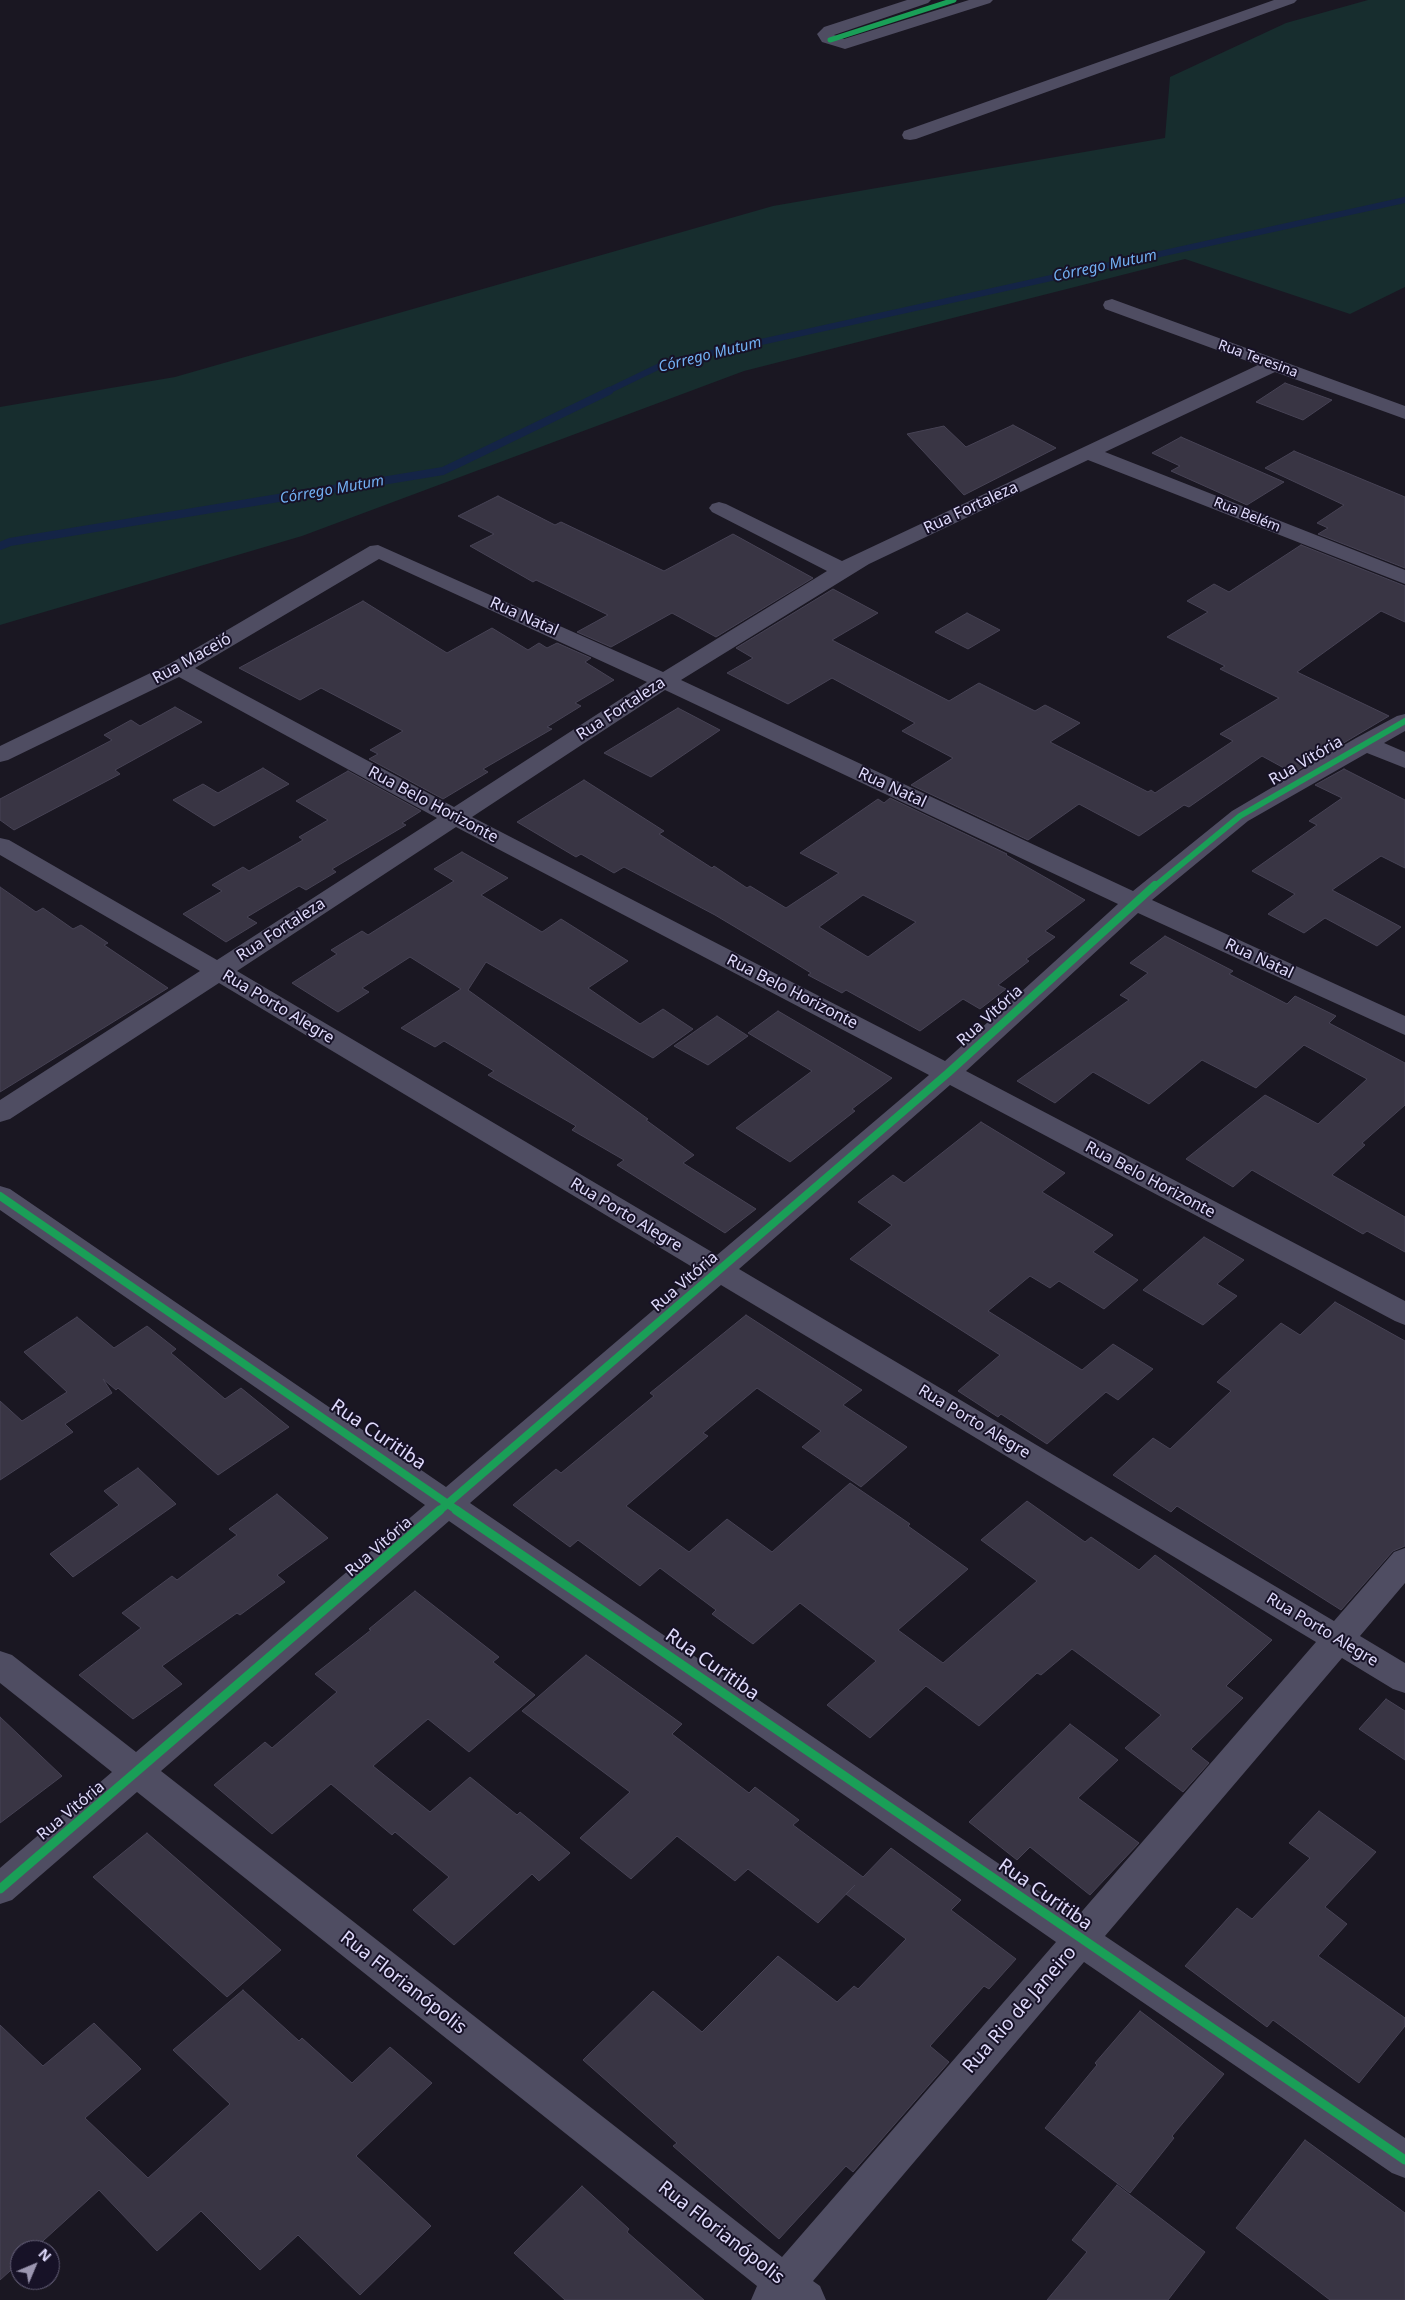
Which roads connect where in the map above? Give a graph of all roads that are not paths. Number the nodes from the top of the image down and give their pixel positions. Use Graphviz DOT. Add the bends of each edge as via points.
graph roads {
  1 [pos="922,0"];
  2 [pos="985,0"];
  3 [pos="1235,0"];
  4 [pos="1289,0"];
  5 [pos="1260,10"];
  6 [pos="910,135"];
  7 [pos="1112,305"];
  8 [pos="1274,365"];
  9 [pos="1405,413"];
  10 [pos="1089,453"];
  11 [pos="719,508"];
  12 [pos="378,551"];
  13 [pos="843,570"];
  14 [pos="1405,578"];
  15 [pos="179,668"];
  16 [pos="664,681"];
  17 [pos="1405,721"];
  18 [pos="1364,743"];
  19 [pos="0,755"];
  20 [pos="1405,761"];
  21 [pos="454,817"];
  22 [pos="0,845"];
  23 [pos="1135,902"];
  24 [pos="218,971"];
  25 [pos="1405,1026"];
  26 [pos="948,1073"];
  27 [pos="0,1113"];
  28 [pos="0,1196"];
  29 [pos="720,1271"];
  30 [pos="1405,1314"];
  31 [pos="450,1504"];
  32 [pos="1405,1561"];
  33 [pos="1338,1640"];
  34 [pos="0,1664"];
  35 [pos="1405,1679"];
  36 [pos="136,1774"];
  37 [pos="0,1889"];
  38 [pos="1080,1939"];
  39 [pos="1405,2160"];
  40 [pos="788,2294"];
  1 -- 2 [label="street" via="824,34 828,39 844,44"];
  3 -- 5 [label="street"];
  4 -- 5 [label="street"];
  5 -- 6 [label="street"];
  7 -- 8 [label="street, Rua Teresina"];
  8 -- 9 [label="street, Rua Teresina"];
  8 -- 10 [label="street, Rua Fortaleza"];
  10 -- 13 [label="street, Rua Fortaleza"];
  10 -- 14 [label="street, Rua Belém"];
  11 -- 13 [label="street"];
  12 -- 15 [label="street, Rua Maceió"];
  12 -- 16 [label="street, Rua Natal"];
  13 -- 16 [label="street, Rua Fortaleza"];
  15 -- 19 [label="street, Rua Maceió"];
  15 -- 21 [label="street, Rua Belo Horizonte"];
  16 -- 21 [label="street, Rua Fortaleza"];
  16 -- 23 [label="street, Rua Natal"];
  17 -- 18 [label="street, Rua Vitória"];
  18 -- 20 [label="street"];
  18 -- 23 [label="street, Rua Vitória" via="1240,816"];
  21 -- 24 [label="street, Rua Fortaleza"];
  21 -- 26 [label="street, Rua Belo Horizonte"];
  22 -- 24 [label="street, Rua Porto Alegre"];
  23 -- 25 [label="street, Rua Natal"];
  23 -- 26 [label="street, Rua Vitória"];
  24 -- 27 [label="street, Rua Fortaleza"];
  24 -- 29 [label="street, Rua Porto Alegre"];
  26 -- 29 [label="street, Rua Vitória"];
  26 -- 30 [label="street, Rua Belo Horizonte"];
  28 -- 31 [label="street, Rua Curitiba"];
  29 -- 31 [label="street, Rua Vitória"];
  29 -- 33 [label="street, Rua Porto Alegre"];
  31 -- 36 [label="street, Rua Vitória"];
  31 -- 38 [label="street, Rua Curitiba"];
  32 -- 33 [label="street, Rua Rio de Janeiro"];
  33 -- 35 [label="street, Rua Porto Alegre"];
  33 -- 38 [label="street, Rua Rio de Janeiro"];
  34 -- 36 [label="street, Rua Florianópolis"];
  36 -- 37 [label="street, Rua Vitória"];
  36 -- 40 [label="street, Rua Florianópolis"];
  38 -- 39 [label="street, Rua Curitiba"];
  38 -- 40 [label="street, Rua Rio de Janeiro"];
}
